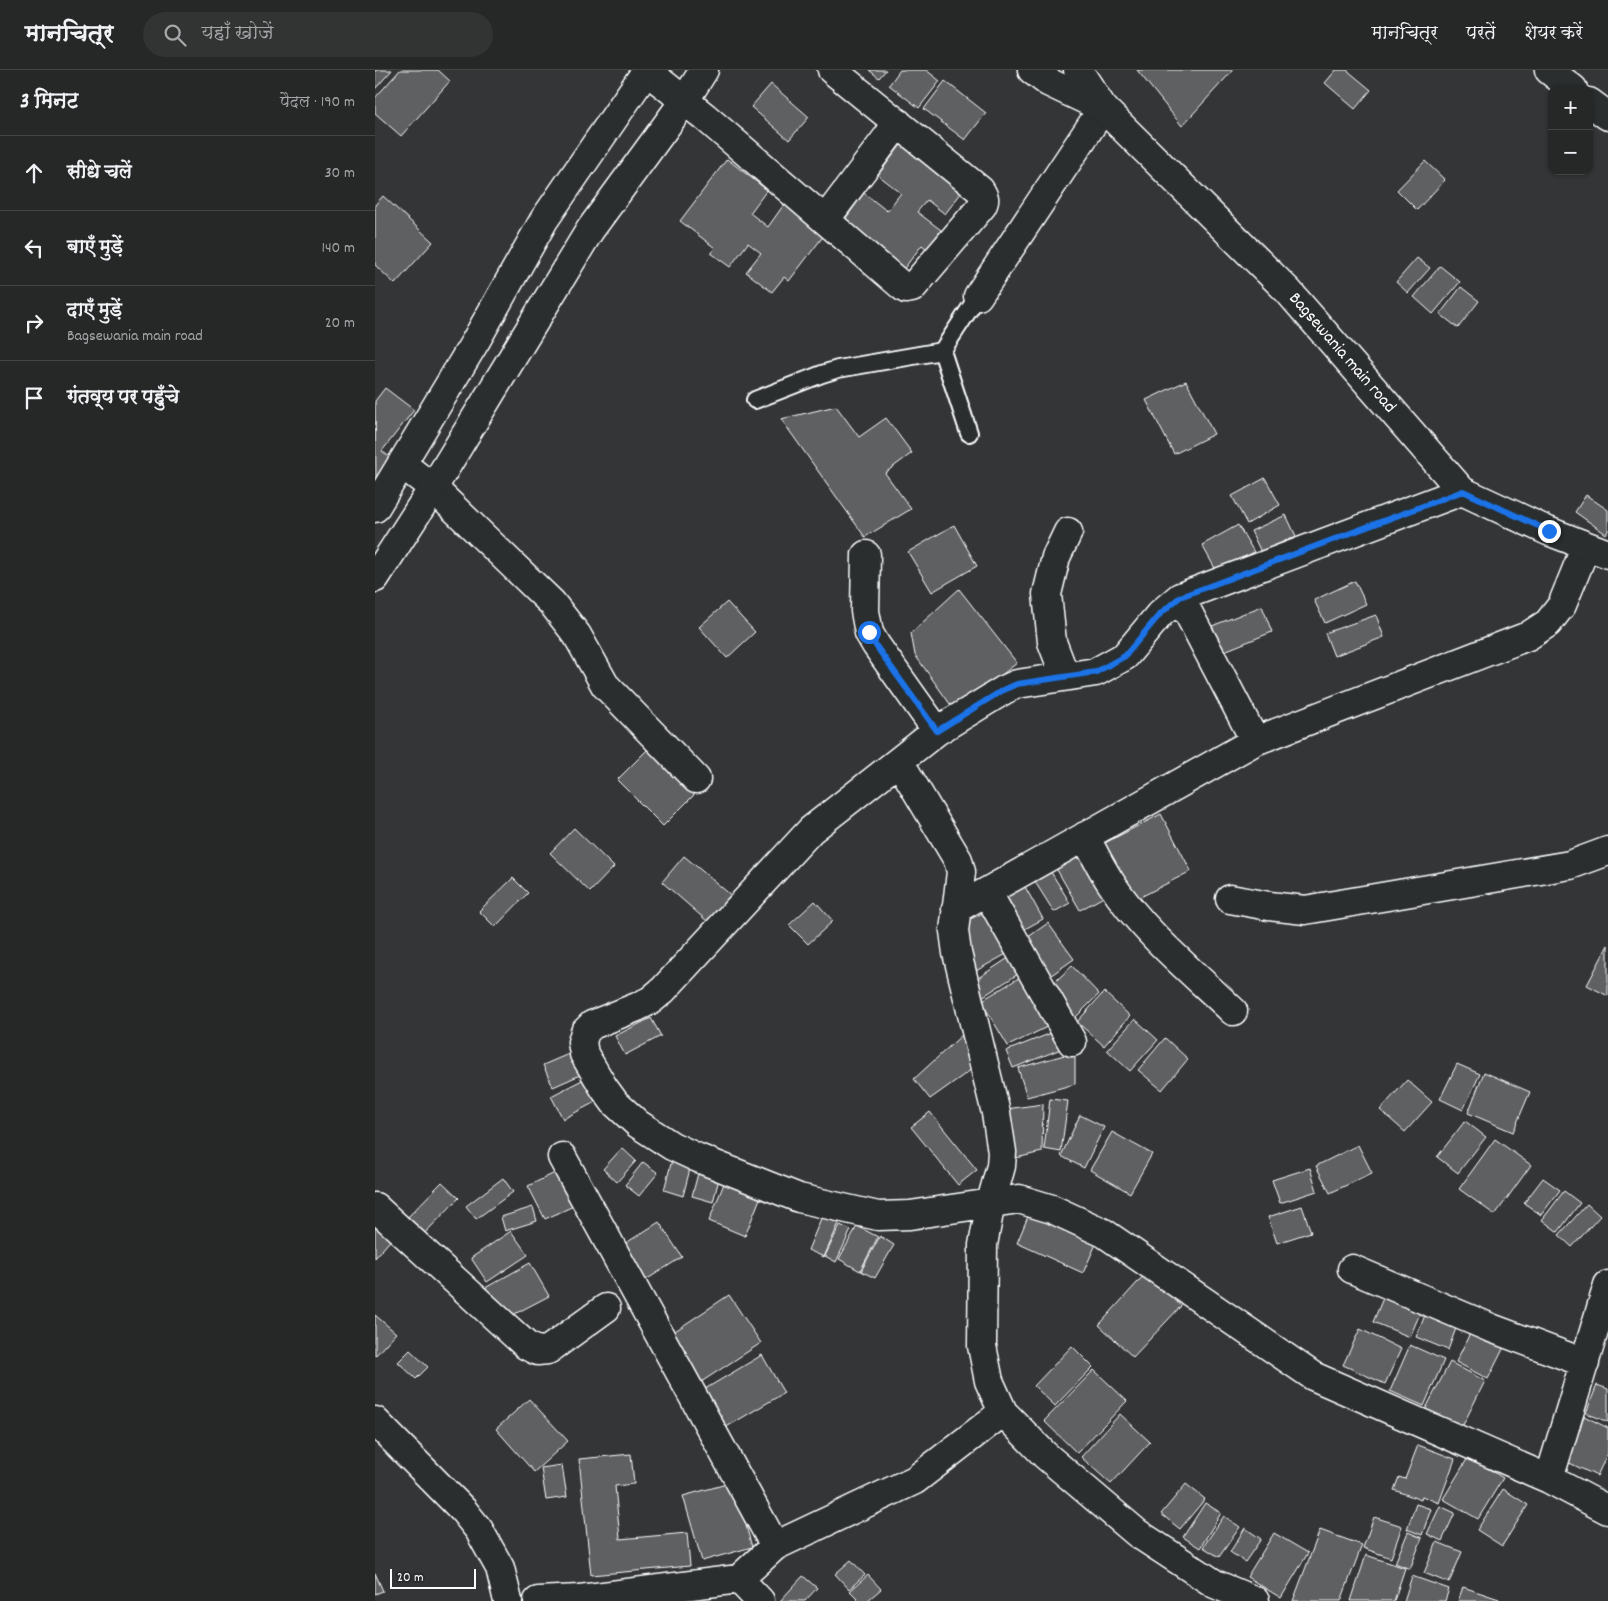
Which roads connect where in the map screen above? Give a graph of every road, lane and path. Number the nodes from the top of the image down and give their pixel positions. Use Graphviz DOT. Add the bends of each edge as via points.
graph roads {
  1 [pos="647,70"];
  2 [pos="704,70"];
  3 [pos="833,70"];
  4 [pos="1032,70"];
  5 [pos="1078,70"];
  6 [pos="1549,70"];
  7 [pos="1568,85"];
  8 [pos="685,100"];
  9 [pos="1593,105"];
  10 [pos="1103,108"];
  11 [pos="1608,116"];
  12 [pos="898,123"];
  13 [pos="825,220"];
  14 [pos="978,296"];
  15 [pos="942,350"];
  16 [pos="755,400"];
  17 [pos="969,433"];
  18 [pos="402,464"];
  19 [pos="433,488"];
  20 [pos="1463,491"];
  21 [pos="375,508"];
  22 [pos="1067,532"];
  23 [pos="1597,550"];
  24 [pos="866,555"];
  25 [pos="375,578"];
  26 [pos="1180,597"];
  27 [pos="1065,676"];
  28 [pos="937,731"];
  29 [pos="1255,740"];
  30 [pos="899,761"];
  31 [pos="696,779"];
  32 [pos="1085,836"];
  33 [pos="1608,851"];
  34 [pos="987,892"];
  35 [pos="1230,899"];
  36 [pos="956,909"];
  37 [pos="1233,1011"];
  38 [pos="1072,1042"];
  39 [pos="562,1157"];
  40 [pos="991,1202"];
  41 [pos="375,1207"];
  42 [pos="1352,1269"];
  43 [pos="1606,1296"];
  44 [pos="606,1308"];
  45 [pos="1585,1364"];
  46 [pos="1003,1412"];
  47 [pos="375,1421"];
  48 [pos="1549,1479"];
  49 [pos="1608,1510"];
  50 [pos="775,1546"];
  51 [pos="739,1578"];
  52 [pos="701,1592"];
  53 [pos="579,1600"];
  54 [pos="508,1601"];
  55 [pos="538,1601"];
  56 [pos="760,1601"];
  57 [pos="1255,1601"];
  1 -- 8 [label="street"];
  1 -- 18 [label="street" via="543,220"];
  2 -- 8 [label="street"];
  3 -- 12 [label="street"];
  4 -- 10 [label="street" via="1048,82"];
  5 -- 10 [label="street"];
  6 -- 7 [label="street"];
  8 -- 13 [label="street"];
  8 -- 19 [label="street" via="590,230"];
  9 -- 11 [label="street"];
  10 -- 14 [label="street"];
  10 -- 20 [label="street, Bagsewania main road" via="1288,290"];
  12 -- 13 [label="street"];
  12 -- 13 [label="street" via="979,190 985,197 982,206 913,288 906,289"];
  14 -- 15 [label="lane"];
  15 -- 16 [label="lane" via="838,369"];
  15 -- 17 [label="lane"];
  18 -- 19 [label="street"];
  18 -- 21 [label="street"];
  19 -- 25 [label="street"];
  19 -- 31 [label="street" via="552,603 577,635 605,685"];
  20 -- 23 [label="street, Bagsewania main road"];
  20 -- 26 [label="street"];
  22 -- 27 [label="street" via="1056,557 1047,594 1052,642"];
  23 -- 29 [label="street" via="1548,623 1528,636"];
  24 -- 28 [label="street" via="865,611 869,632"];
  26 -- 27 [label="street" via="1160,614 1125,656 1096,672"];
  26 -- 29 [label="street"];
  27 -- 28 [label="street" via="1017,684 1003,690"];
  28 -- 30 [label="street"];
  29 -- 32 [label="street"];
  30 -- 36 [label="street" via="958,860 961,872"];
  30 -- 40 [label="street" via="811,830 663,990 637,1007 592,1024 582,1042 584,1054 615,1103 638,1124 698,1158 799,1198 878,1216 910,1215"];
  32 -- 34 [label="street"];
  32 -- 37 [label="street" via="1111,884 1129,907"];
  33 -- 35 [label="street" via="1570,865 1305,910"];
  34 -- 36 [label="street"];
  34 -- 38 [label="street"];
  36 -- 40 [label="street" via="957,953 1003,1152"];
  39 -- 50 [label="street"];
  40 -- 46 [label="street" via="983,1245 982,1346 989,1381"];
  40 -- 48 [label="street" via="1019,1198 1105,1233 1313,1376"];
  41 -- 44 [label="street" via="527,1346 537,1351 548,1350"];
  42 -- 45 [label="street"];
  43 -- 45 [label="street"];
  45 -- 48 [label="street"];
  46 -- 50 [label="street" via="915,1480"];
  46 -- 57 [label="street" via="1045,1455 1137,1532 1215,1584"];
  47 -- 54 [label="street" via="479,1530 499,1568"];
  48 -- 49 [label="street"];
  50 -- 51 [label="street"];
  51 -- 52 [label="street"];
  51 -- 56 [label="street"];
  52 -- 53 [label="street"];
  53 -- 55 [label="street"];
}
